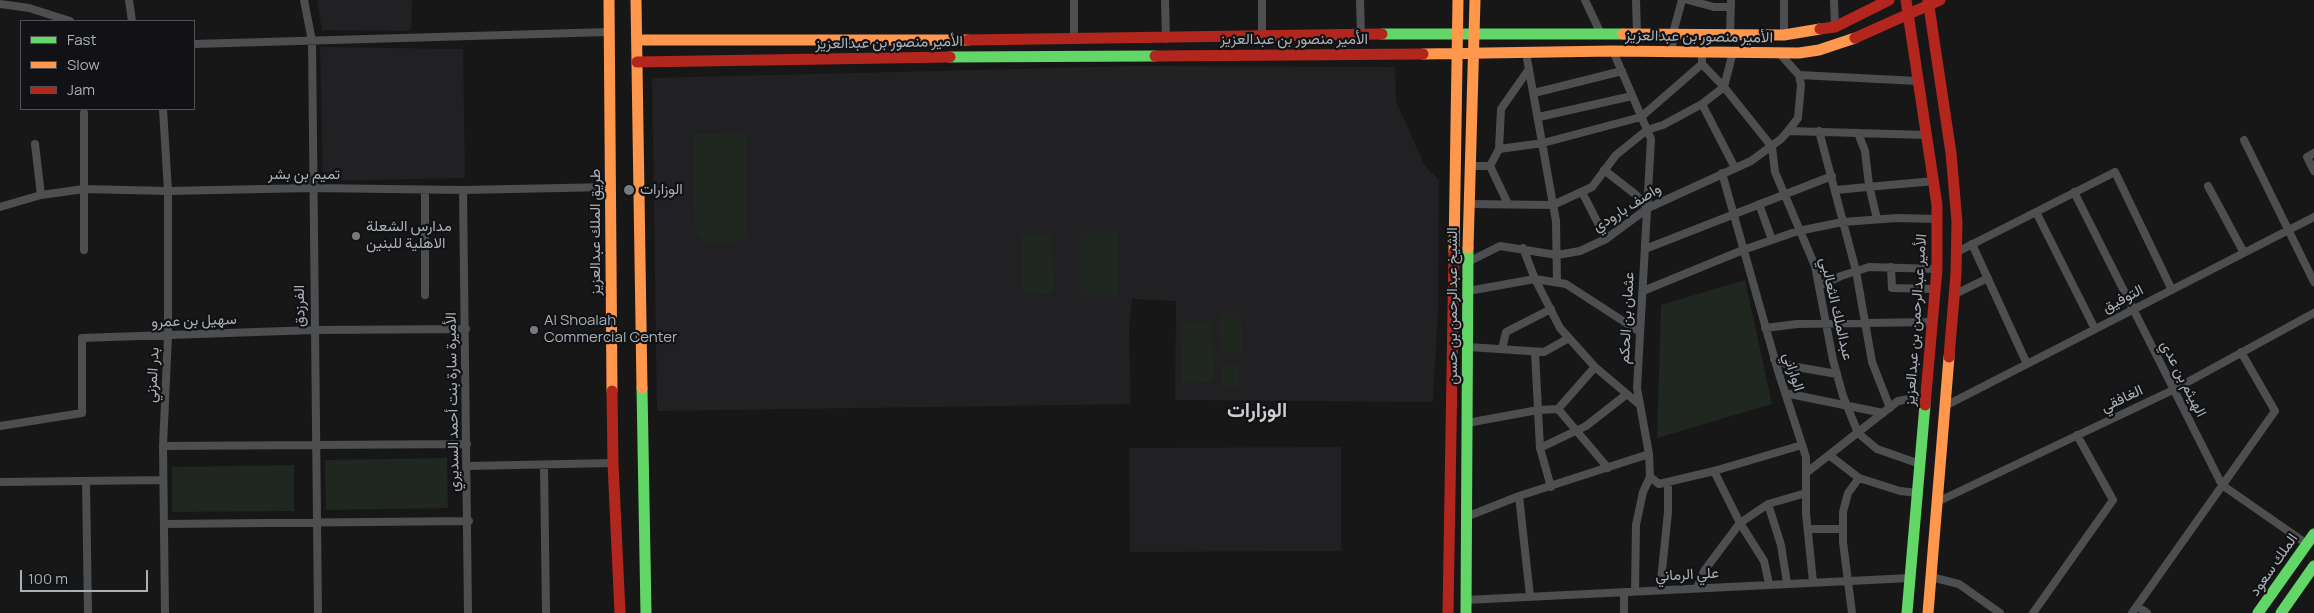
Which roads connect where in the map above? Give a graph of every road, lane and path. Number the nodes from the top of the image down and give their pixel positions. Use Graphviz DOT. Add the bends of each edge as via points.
graph roads {
  1 [pos="130,0"];
  2 [pos="304,0"];
  3 [pos="609,0"];
  4 [pos="636,0"];
  5 [pos="1074,0"];
  6 [pos="1165,0"];
  7 [pos="1262,0"];
  8 [pos="1360,0"];
  9 [pos="1458,0"];
  10 [pos="1475,0"];
  11 [pos="1585,0"];
  12 [pos="1636,0"];
  13 [pos="1682,0"];
  14 [pos="1688,0"];
  15 [pos="1784,0"];
  16 [pos="1834,0"];
  17 [pos="1889,0"];
  18 [pos="1906,0"];
  19 [pos="1940,0"];
  20 [pos="1731,3"];
  21 [pos="1928,3"];
  22 [pos="0,4"];
  23 [pos="1907,15"];
  24 [pos="67,20"];
  25 [pos="132,20"];
  26 [pos="1835,27"];
  27 [pos="609,32"];
  28 [pos="1475,33"];
  29 [pos="1638,33"];
  30 [pos="1673,33"];
  31 [pos="1601,34"];
  32 [pos="1730,34"];
  33 [pos="1456,35"];
  34 [pos="1784,35"];
  35 [pos="1360,36"];
  36 [pos="1262,37"];
  37 [pos="1074,39"];
  38 [pos="1166,39"];
  39 [pos="637,40"];
  40 [pos="684,40"];
  41 [pos="312,41"];
  42 [pos="195,44"];
  43 [pos="1613,51"];
  44 [pos="1672,52"];
  45 [pos="1702,52"];
  46 [pos="1733,52"];
  47 [pos="1474,53"];
  48 [pos="1526,53"];
  49 [pos="1779,53"];
  50 [pos="1457,54"];
  51 [pos="637,62"];
  52 [pos="685,62"];
  53 [pos="1702,64"];
  54 [pos="1529,69"];
  55 [pos="1622,71"];
  56 [pos="1799,75"];
  57 [pos="1918,81"];
  58 [pos="1724,86"];
  59 [pos="1534,93"];
  60 [pos="1632,96"];
  61 [pos="1702,104"];
  62 [pos="163,110"];
  63 [pos="84,113"];
  64 [pos="1642,117"];
  65 [pos="1539,118"];
  66 [pos="1647,130"];
  67 [pos="1788,131"];
  68 [pos="1820,132"];
  69 [pos="1858,133"];
  70 [pos="1928,135"];
  71 [pos="2244,140"];
  72 [pos="1543,142"];
  73 [pos="36,144"];
  74 [pos="1772,146"];
  75 [pos="1499,150"];
  76 [pos="2311,155"];
  77 [pos="1468,166"];
  78 [pos="1490,166"];
  79 [pos="1735,168"];
  80 [pos="1604,170"];
  81 [pos="2314,171"];
  82 [pos="1722,173"];
  83 [pos="1832,176"];
  84 [pos="1934,180"];
  85 [pos="1870,185"];
  86 [pos="2208,186"];
  87 [pos="610,187"];
  88 [pos="312,188"];
  89 [pos="84,189"];
  90 [pos="425,190"];
  91 [pos="463,190"];
  92 [pos="1835,190"];
  93 [pos="168,191"];
  94 [pos="1582,192"];
  95 [pos="2074,192"];
  96 [pos="40,195"];
  97 [pos="1785,195"];
  98 [pos="1468,204"];
  99 [pos="1508,204"];
  100 [pos="1759,204"];
  101 [pos="1553,205"];
  102 [pos="0,206"];
  103 [pos="1648,208"];
  104 [pos="2036,212"];
  105 [pos="1733,213"];
  106 [pos="2314,217"];
  107 [pos="1877,219"];
  108 [pos="1938,219"];
  109 [pos="1843,222"];
  110 [pos="2288,230"];
  111 [pos="1798,231"];
  112 [pos="1606,239"];
  113 [pos="1772,240"];
  114 [pos="1972,244"];
  115 [pos="1522,248"];
  116 [pos="1645,249"];
  117 [pos="84,250"];
  118 [pos="1743,250"];
  119 [pos="1957,252"];
  120 [pos="2244,253"];
  121 [pos="1557,255"];
  122 [pos="1468,262"];
  123 [pos="1891,267"];
  124 [pos="1938,269"];
  125 [pos="1856,271"];
  126 [pos="1988,278"];
  127 [pos="1535,279"];
  128 [pos="1557,282"];
  129 [pos="2314,282"];
  130 [pos="1819,286"];
  131 [pos="1936,289"];
  132 [pos="2172,290"];
  133 [pos="1468,291"];
  134 [pos="1643,291"];
  135 [pos="1955,294"];
  136 [pos="425,295"];
  137 [pos="1550,309"];
  138 [pos="2133,310"];
  139 [pos="2314,313"];
  140 [pos="1933,322"];
  141 [pos="1864,323"];
  142 [pos="1827,324"];
  143 [pos="1765,328"];
  144 [pos="466,329"];
  145 [pos="2095,329"];
  146 [pos="314,330"];
  147 [pos="1640,332"];
  148 [pos="168,336"];
  149 [pos="1569,338"];
  150 [pos="1468,347"];
  151 [pos="1502,349"];
  152 [pos="1535,352"];
  153 [pos="2241,352"];
  154 [pos="1774,359"];
  155 [pos="2028,364"];
  156 [pos="1595,367"];
  157 [pos="1837,374"];
  158 [pos="2173,390"];
  159 [pos="1785,393"];
  160 [pos="1628,394"];
  161 [pos="1926,396"];
  162 [pos="1640,405"];
  163 [pos="1846,405"];
  164 [pos="1945,406"];
  165 [pos="1890,408"];
  166 [pos="1538,410"];
  167 [pos="1558,410"];
  168 [pos="1883,413"];
  169 [pos="1467,423"];
  170 [pos="0,426"];
  171 [pos="1576,431"];
  172 [pos="1858,433"];
  173 [pos="2078,435"];
  174 [pos="316,444"];
  175 [pos="467,444"];
  176 [pos="1802,445"];
  177 [pos="163,446"];
  178 [pos="1540,448"];
  179 [pos="1649,454"];
  180 [pos="1829,455"];
  181 [pos="613,463"];
  182 [pos="1920,464"];
  183 [pos="468,466"];
  184 [pos="544,466"];
  185 [pos="1608,468"];
  186 [pos="1714,471"];
  187 [pos="1806,473"];
  188 [pos="1650,477"];
  189 [pos="1860,478"];
  190 [pos="86,480"];
  191 [pos="164,480"];
  192 [pos="0,482"];
  193 [pos="1668,482"];
  194 [pos="2222,485"];
  195 [pos="1551,487"];
  196 [pos="1806,493"];
  197 [pos="1918,493"];
  198 [pos="1519,496"];
  199 [pos="1937,502"];
  200 [pos="1768,504"];
  201 [pos="1466,517"];
  202 [pos="468,521"];
  203 [pos="316,522"];
  204 [pos="1740,523"];
  205 [pos="164,524"];
  206 [pos="1843,528"];
  207 [pos="1808,529"];
  208 [pos="2311,539"];
  209 [pos="2314,566"];
  210 [pos="1931,577"];
  211 [pos="1910,578"];
  212 [pos="1848,581"];
  213 [pos="1813,582"];
  214 [pos="1787,583"];
  215 [pos="1768,584"];
  216 [pos="1697,588"];
  217 [pos="1660,590"];
  218 [pos="1635,591"];
  219 [pos="1624,592"];
  220 [pos="1530,596"];
  221 [pos="1466,600"];
  222 [pos="2134,610"];
  223 [pos="88,613"];
  224 [pos="165,613"];
  225 [pos="318,613"];
  226 [pos="468,613"];
  227 [pos="546,613"];
  228 [pos="620,613"];
  229 [pos="646,613"];
  230 [pos="1448,613"];
  231 [pos="1466,613"];
  232 [pos="1624,613"];
  233 [pos="1852,613"];
  234 [pos="1907,613"];
  235 [pos="1928,613"];
  236 [pos="2000,613"];
  237 [pos="2033,613"];
  238 [pos="2147,613"];
  239 [pos="2258,613"];
  240 [pos="2281,613"];
  1 -- 25 [label="street"];
  2 -- 41 [label="street, الفرزدق"];
  3 -- 27 [label="street, طريق الملك عبدالعزيز"];
  4 -- 39 [label="street"];
  5 -- 37 [label="street"];
  6 -- 38 [label="street"];
  7 -- 36 [label="street"];
  8 -- 35 [label="street"];
  9 -- 33 [label="street, الشيخ عبدالرحمن بن حسن"];
  10 -- 28 [label="street, الشيخ عبدالرحمن بن حسن"];
  11 -- 31 [label="street"];
  12 -- 29 [label="street"];
  13 -- 30 [label="street"];
  14 -- 20 [label="street" via="1714,7"];
  15 -- 34 [label="street"];
  16 -- 26 [label="street"];
  17 -- 26 [label="street, الأمير منصور بن عبدالعزيز"];
  18 -- 23 [label="street, الأمير عبدالرحمن بن عبدالعزيز"];
  19 -- 21 [label="street, الأمير منصور بن عبدالعزيز"];
  20 -- 32 [label="street"];
  21 -- 23 [label="street, الأمير منصور بن عبدالعزيز"];
  21 -- 119 [label="street" via="1951,153"];
  22 -- 24 [label="street" via="29,8"];
  23 -- 49 [label="street, الأمير منصور بن عبدالعزيز" via="1819,50"];
  23 -- 57 [label="street, الأمير عبدالرحمن بن عبدالعزيز"];
  26 -- 34 [label="street, الأمير منصور بن عبدالعزيز"];
  27 -- 41 [label="street"];
  27 -- 87 [label="street, طريق الملك عبدالعزيز"];
  28 -- 31 [label="street, الأمير منصور بن عبدالعزيز"];
  28 -- 33 [label="street, الأمير منصور بن عبدالعزيز"];
  28 -- 47 [label="street, الشيخ عبدالرحمن بن حسن"];
  29 -- 30 [label="street, الأمير منصور بن عبدالعزيز"];
  29 -- 31 [label="street, الأمير منصور بن عبدالعزيز"];
  30 -- 32 [label="street, الأمير منصور بن عبدالعزيز"];
  30 -- 44 [label="street"];
  32 -- 34 [label="street, الأمير منصور بن عبدالعزيز"];
  33 -- 35 [label="street, الأمير منصور بن عبدالعزيز"];
  33 -- 50 [label="street, الشيخ عبدالرحمن بن حسن"];
  35 -- 36 [label="street, الأمير منصور بن عبدالعزيز"];
  36 -- 38 [label="street, الأمير منصور بن عبدالعزيز"];
  37 -- 38 [label="street, الأمير منصور بن عبدالعزيز"];
  37 -- 40 [label="street, الأمير منصور بن عبدالعزيز"];
  39 -- 40 [label="street, الأمير منصور بن عبدالعزيز"];
  39 -- 51 [label="street"];
  40 -- 52 [label="street"];
  41 -- 42 [label="street"];
  41 -- 88 [label="street, الفرزدق"];
  43 -- 44 [label="street, الأمير منصور بن عبدالعزيز"];
  43 -- 48 [label="street, الأمير منصور بن عبدالعزيز"];
  43 -- 55 [label="street, عثمان بن الحكم"];
  44 -- 45 [label="street, الأمير منصور بن عبدالعزيز"];
  45 -- 46 [label="street, الأمير منصور بن عبدالعزيز"];
  45 -- 53 [label="street"];
  46 -- 49 [label="street, الأمير منصور بن عبدالعزيز"];
  46 -- 58 [label="street"];
  47 -- 48 [label="street, الأمير منصور بن عبدالعزيز"];
  47 -- 50 [label="street, الأمير منصور بن عبدالعزيز"];
  47 -- 77 [label="street, الشيخ عبدالرحمن بن حسن"];
  48 -- 54 [label="street"];
  49 -- 56 [label="street"];
  50 -- 52 [label="street, الأمير منصور بن عبدالعزيز"];
  50 -- 230 [label="street, الشيخ عبدالرحمن بن حسن"];
  51 -- 52 [label="street, الأمير منصور بن عبدالعزيز"];
  51 -- 229 [label="street"];
  53 -- 58 [label="street"];
  53 -- 64 [label="street"];
  54 -- 59 [label="street"];
  54 -- 75 [label="street" via="1502,109"];
  55 -- 59 [label="street"];
  55 -- 60 [label="street, عثمان بن الحكم"];
  56 -- 57 [label="street"];
  56 -- 67 [label="street, واصف بارودي" via="1798,118"];
  57 -- 70 [label="street, الأمير عبدالرحمن بن عبدالعزيز"];
  58 -- 61 [label="street"];
  58 -- 74 [label="street"];
  59 -- 65 [label="street"];
  60 -- 64 [label="street, عثمان بن الحكم"];
  60 -- 65 [label="street"];
  61 -- 66 [label="street"];
  61 -- 79 [label="street"];
  62 -- 93 [label="street, بدر المزني"];
  63 -- 89 [label="street"];
  64 -- 66 [label="street, عثمان بن الحكم"];
  64 -- 72 [label="street"];
  65 -- 72 [label="street"];
  66 -- 80 [label="street" via="1616,155"];
  66 -- 103 [label="street, عثمان بن الحكم" via="1651,139"];
  67 -- 68 [label="street"];
  67 -- 74 [label="street, واصف بارودي"];
  68 -- 69 [label="street"];
  68 -- 83 [label="street"];
  69 -- 70 [label="street"];
  69 -- 85 [label="street" via="1865,151"];
  70 -- 84 [label="street, الأمير عبدالرحمن بن عبدالعزيز"];
  71 -- 110 [label="street"];
  72 -- 75 [label="street"];
  72 -- 101 [label="street"];
  73 -- 96 [label="street"];
  74 -- 79 [label="street, واصف بارودي"];
  74 -- 97 [label="street, عبدالملك الثعالبي" via="1775,172"];
  75 -- 78 [label="street"];
  76 -- 81 [label="street"];
  77 -- 78 [label="street"];
  77 -- 98 [label="street, الشيخ عبدالرحمن بن حسن"];
  78 -- 99 [label="street"];
  79 -- 82 [label="street, واصف بارودي"];
  80 -- 94 [label="street" via="1592,187"];
  80 -- 103 [label="street"];
  82 -- 103 [label="street, واصف بارودي"];
  82 -- 105 [label="street, الواراني"];
  83 -- 92 [label="street"];
  83 -- 97 [label="street"];
  84 -- 85 [label="street"];
  84 -- 108 [label="street, الأمير عبدالرحمن بن عبدالعزيز"];
  85 -- 92 [label="street"];
  85 -- 107 [label="street"];
  86 -- 120 [label="street"];
  87 -- 91 [label="street, تميم بن بشر"];
  87 -- 181 [label="street, طريق الملك عبدالعزيز"];
  88 -- 90 [label="street, تميم بن بشر"];
  88 -- 93 [label="street, تميم بن بشر"];
  88 -- 146 [label="street, الفرزدق"];
  89 -- 93 [label="street, تميم بن بشر"];
  89 -- 96 [label="street, تميم بن بشر"];
  89 -- 117 [label="street"];
  90 -- 91 [label="street, تميم بن بشر"];
  90 -- 136 [label="street"];
  91 -- 144 [label="street, الأميرة سارة بنت أحمد السديري"];
  92 -- 109 [label="street"];
  93 -- 148 [label="street, بدر المزني"];
  94 -- 101 [label="street"];
  94 -- 112 [label="street"];
  95 -- 104 [label="street"];
  95 -- 132 [label="street" via="2115,172"];
  95 -- 138 [label="street, الهيثم بن عدي"];
  96 -- 102 [label="street, تميم بن بشر"];
  97 -- 100 [label="street"];
  97 -- 111 [label="street, عبدالملك الثعالبي"];
  98 -- 99 [label="street"];
  98 -- 122 [label="street, الشيخ عبدالرحمن بن حسن"];
  99 -- 101 [label="street"];
  100 -- 105 [label="street"];
  100 -- 113 [label="street"];
  101 -- 121 [label="street"];
  103 -- 112 [label="street, واصف بارودي"];
  103 -- 116 [label="street, عثمان بن الحكم"];
  104 -- 114 [label="street"];
  104 -- 145 [label="street"];
  105 -- 116 [label="street"];
  105 -- 118 [label="street, الواراني"];
  106 -- 110 [label="street, التوفيق"];
  107 -- 108 [label="street"];
  107 -- 109 [label="street"];
  108 -- 124 [label="street, الأمير عبدالرحمن بن عبدالعزيز"];
  109 -- 111 [label="street"];
  109 -- 125 [label="street"];
  110 -- 120 [label="street, التوفيق"];
  110 -- 129 [label="street"];
  111 -- 113 [label="street"];
  111 -- 130 [label="street, عبدالملك الثعالبي" via="1815,266"];
  112 -- 121 [label="street, واصف بارودي" via="1580,251"];
  113 -- 118 [label="street"];
  114 -- 119 [label="street"];
  114 -- 126 [label="street"];
  115 -- 121 [label="street, واصف بارودي"];
  115 -- 122 [label="street, واصف بارودي" via="1500,246"];
  115 -- 127 [label="street"];
  116 -- 134 [label="street, عثمان بن الحكم"];
  118 -- 134 [label="street"];
  118 -- 143 [label="street, الواراني"];
  119 -- 135 [label="street"];
  120 -- 132 [label="street, التوفيق"];
  121 -- 128 [label="street"];
  122 -- 133 [label="street, الشيخ عبدالرحمن بن حسن"];
  123 -- 124 [label="street"];
  123 -- 125 [label="street"];
  123 -- 131 [label="street" via="1892,288"];
  124 -- 131 [label="street, الأمير عبدالرحمن بن عبدالعزيز"];
  125 -- 130 [label="street"];
  125 -- 141 [label="street"];
  126 -- 135 [label="street"];
  126 -- 155 [label="street"];
  127 -- 128 [label="street"];
  127 -- 133 [label="street"];
  127 -- 137 [label="street"];
  128 -- 147 [label="street" via="1566,284"];
  130 -- 142 [label="street, عبدالملك الثعالبي"];
  131 -- 140 [label="street, الأمير عبدالرحمن بن عبدالعزيز"];
  132 -- 138 [label="street, التوفيق"];
  133 -- 150 [label="street, الشيخ عبدالرحمن بن حسن"];
  134 -- 147 [label="street, عثمان بن الحكم"];
  135 -- 164 [label="street"];
  137 -- 149 [label="street"];
  137 -- 151 [label="street" via="1506,332"];
  138 -- 145 [label="street, التوفيق"];
  138 -- 158 [label="street, الهيثم بن عدي"];
  139 -- 153 [label="street, الغافقي"];
  140 -- 141 [label="street"];
  140 -- 161 [label="street, الأمير عبدالرحمن بن عبدالعزيز"];
  141 -- 142 [label="street"];
  141 -- 165 [label="street" via="1872,362"];
  142 -- 143 [label="street"];
  142 -- 157 [label="street, عبدالملك الثعالبي"];
  143 -- 154 [label="street, الواراني"];
  144 -- 146 [label="street, سهيل بن عمرو"];
  144 -- 175 [label="street, الأميرة سارة بنت أحمد السديري"];
  145 -- 155 [label="street, التوفيق"];
  146 -- 148 [label="street, سهيل بن عمرو"];
  146 -- 174 [label="street, الفرزدق"];
  147 -- 162 [label="street, عثمان بن الحكم"];
  148 -- 170 [label="street, سهيل بن عمرو" via="82,338 82,414"];
  148 -- 177 [label="street, بدر المزني"];
  149 -- 152 [label="street" via="1544,352"];
  149 -- 156 [label="street"];
  150 -- 151 [label="street"];
  150 -- 169 [label="street, الشيخ عبدالرحمن بن حسن"];
  151 -- 152 [label="street"];
  152 -- 166 [label="street"];
  153 -- 158 [label="street, الغافقي"];
  153 -- 194 [label="street" via="2275,411"];
  154 -- 157 [label="street" via="1791,366"];
  154 -- 159 [label="street, الواراني"];
  155 -- 164 [label="street, التوفيق"];
  156 -- 160 [label="street"];
  156 -- 167 [label="street"];
  157 -- 163 [label="street, عبدالملك الثعالبي"];
  158 -- 173 [label="street, الغافقي"];
  158 -- 194 [label="street, الهيثم بن عدي"];
  159 -- 163 [label="street"];
  159 -- 176 [label="street, الواراني"];
  160 -- 162 [label="street"];
  160 -- 171 [label="street"];
  161 -- 165 [label="street" via="1898,401"];
  161 -- 182 [label="street, الأمير عبدالرحمن بن عبدالعزيز"];
  162 -- 179 [label="street, عثمان بن الحكم"];
  163 -- 168 [label="street"];
  163 -- 172 [label="street, عبدالملك الثعالبي"];
  164 -- 199 [label="street"];
  165 -- 168 [label="street"];
  166 -- 167 [label="street"];
  166 -- 169 [label="street"];
  166 -- 178 [label="street"];
  167 -- 171 [label="street"];
  168 -- 172 [label="street"];
  169 -- 201 [label="street, الشيخ عبدالرحمن بن حسن"];
  171 -- 178 [label="street"];
  171 -- 185 [label="street"];
  172 -- 180 [label="street"];
  172 -- 182 [label="street, عبدالملك الثعالبي" via="1877,449"];
  173 -- 199 [label="street, الغافقي"];
  173 -- 237 [label="street" via="2113,500"];
  174 -- 175 [label="street"];
  174 -- 177 [label="street"];
  174 -- 203 [label="street, الفرزدق"];
  175 -- 183 [label="street, الأميرة سارة بنت أحمد السديري"];
  176 -- 186 [label="street"];
  176 -- 187 [label="street, الواراني"];
  177 -- 191 [label="street, بدر المزني"];
  178 -- 195 [label="street"];
  179 -- 185 [label="street"];
  179 -- 188 [label="street, عثمان بن الحكم"];
  180 -- 187 [label="street"];
  180 -- 189 [label="street"];
  181 -- 184 [label="street"];
  181 -- 228 [label="street, طريق الملك عبدالعزيز"];
  182 -- 197 [label="street, الأمير عبدالرحمن بن عبدالعزيز"];
  183 -- 184 [label="street"];
  183 -- 202 [label="street, الأميرة سارة بنت أحمد السديري"];
  184 -- 227 [label="street"];
  185 -- 195 [label="street"];
  186 -- 193 [label="street"];
  186 -- 204 [label="street"];
  187 -- 196 [label="street, الواراني"];
  188 -- 193 [label="street" via="1659,484"];
  188 -- 218 [label="street, عثمان بن الحكم" via="1643,492 1636,526"];
  189 -- 197 [label="street" via="1900,491"];
  189 -- 206 [label="street" via="1848,493"];
  190 -- 191 [label="street"];
  190 -- 192 [label="street"];
  190 -- 223 [label="street"];
  191 -- 205 [label="street, بدر المزني"];
  193 -- 217 [label="street"];
  194 -- 208 [label="street, الهيثم بن عدي"];
  194 -- 222 [label="street"];
  195 -- 198 [label="street"];
  196 -- 200 [label="street"];
  196 -- 207 [label="street, الواراني"];
  197 -- 211 [label="street, الأمير عبدالرحمن بن عبدالعزيز"];
  198 -- 201 [label="street"];
  198 -- 220 [label="street"];
  199 -- 210 [label="street"];
  200 -- 204 [label="street"];
  200 -- 214 [label="street" via="1781,545"];
  201 -- 221 [label="street, الشيخ عبدالرحمن بن حسن"];
  202 -- 203 [label="street"];
  202 -- 226 [label="street, الأميرة سارة بنت أحمد السديري"];
  203 -- 205 [label="street"];
  203 -- 225 [label="street, الفرزدق"];
  204 -- 215 [label="street" via="1764,562"];
  204 -- 216 [label="street" via="1704,570"];
  205 -- 224 [label="street, بدر المزني"];
  206 -- 207 [label="street"];
  206 -- 212 [label="street"];
  207 -- 213 [label="street, الواراني"];
  208 -- 239 [label="street, الملك سعود"];
  209 -- 240 [label="street"];
  210 -- 235 [label="street"];
  210 -- 236 [label="street" via="1959,584"];
  211 -- 212 [label="street, علي الرماني"];
  211 -- 234 [label="street, الأمير عبدالرحمن بن عبدالعزيز"];
  212 -- 213 [label="street, علي الرماني"];
  212 -- 233 [label="street"];
  213 -- 214 [label="street, علي الرماني"];
  214 -- 215 [label="street, علي الرماني"];
  215 -- 216 [label="street, علي الرماني"];
  216 -- 217 [label="street, علي الرماني"];
  217 -- 218 [label="street, علي الرماني"];
  218 -- 219 [label="street, علي الرماني"];
  219 -- 220 [label="street, علي الرماني"];
  219 -- 232 [label="street"];
  220 -- 221 [label="street, علي الرماني"];
  221 -- 231 [label="street, الشيخ عبدالرحمن بن حسن"];
  222 -- 238 [label="street"];
}
